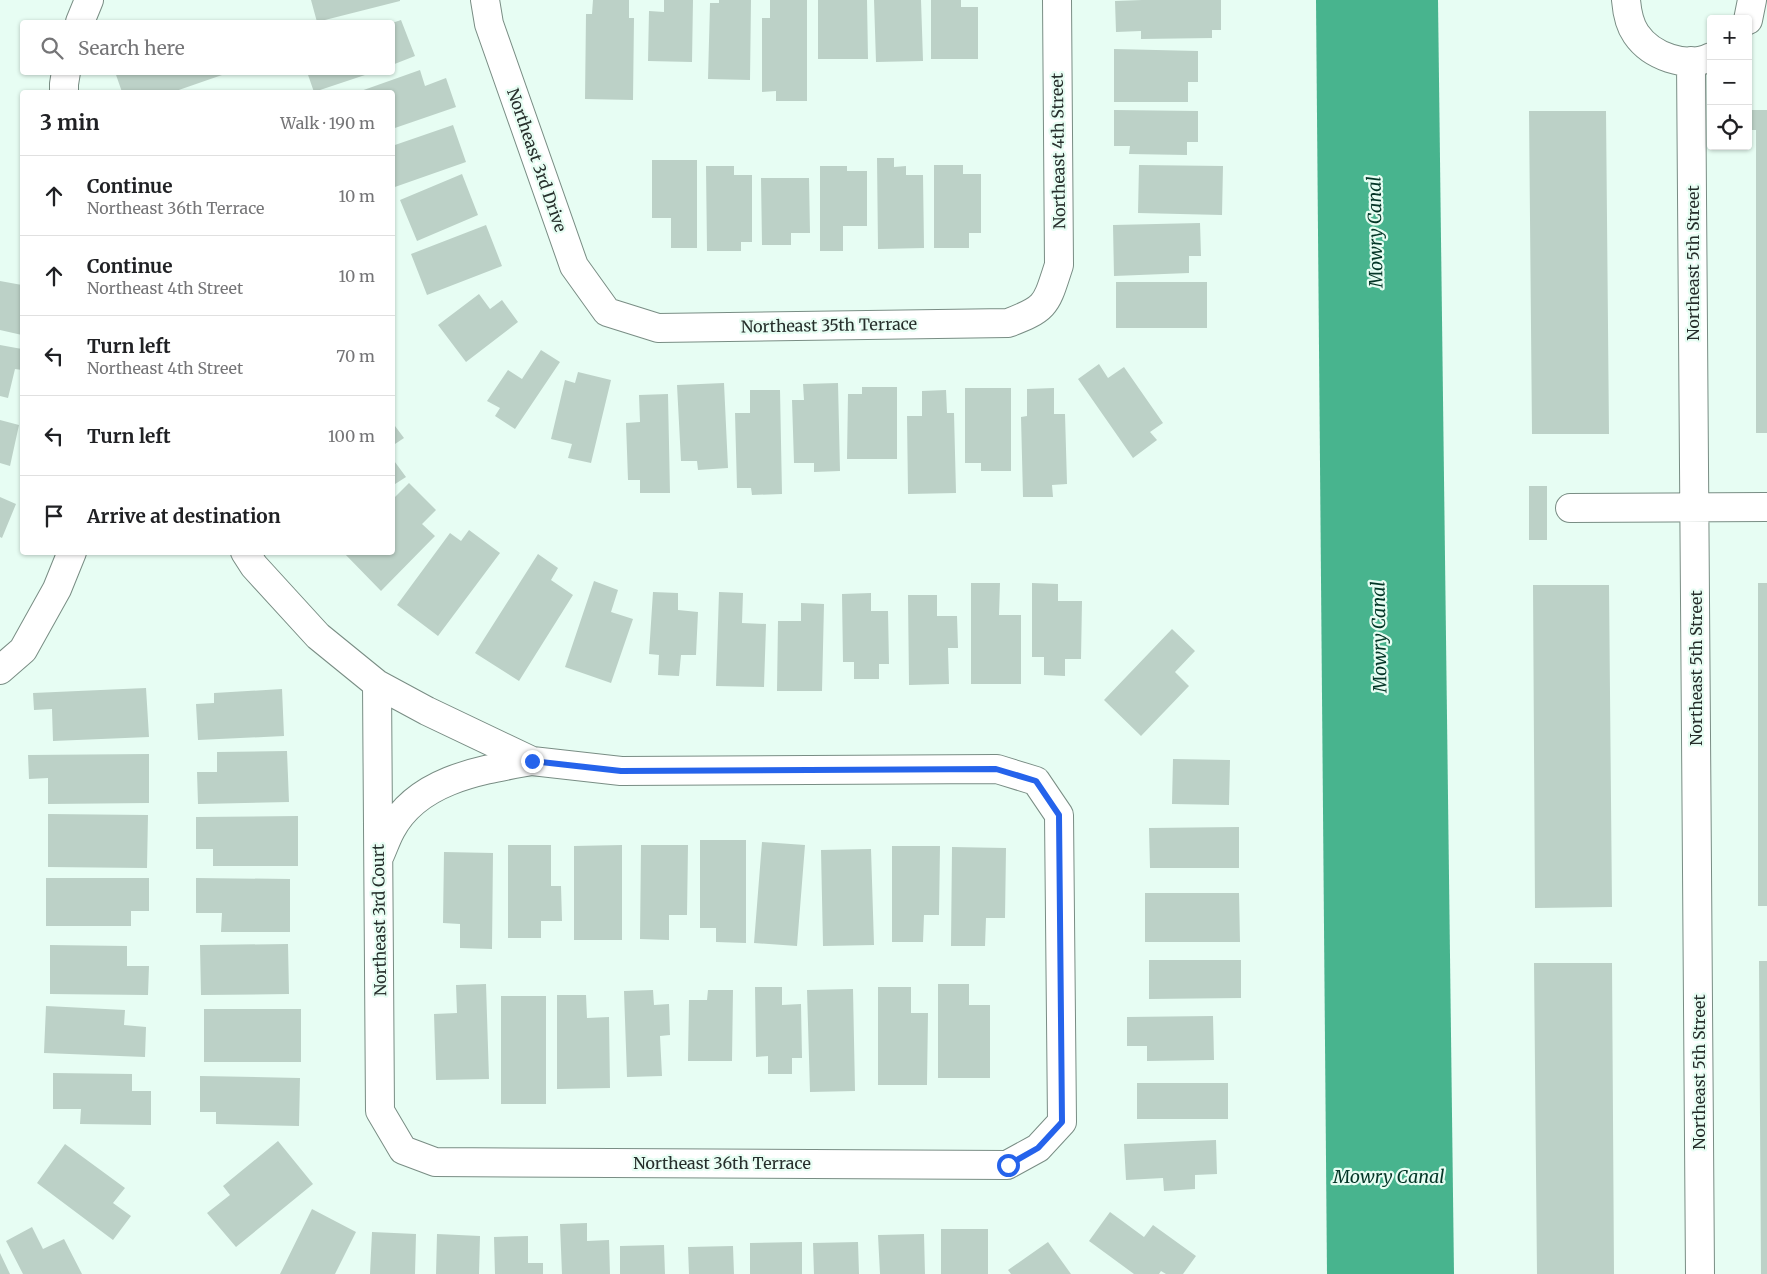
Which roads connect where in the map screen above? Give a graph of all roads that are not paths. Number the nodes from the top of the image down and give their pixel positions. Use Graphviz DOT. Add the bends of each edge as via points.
graph roads {
  1 [pos="89,0"];
  2 [pos="485,0"];
  3 [pos="1057,0"];
  4 [pos="1626,0"];
  5 [pos="1752,0"];
  6 [pos="1749,15"];
  7 [pos="81,20"];
  8 [pos="1701,59"];
  9 [pos="66,75"];
  10 [pos="64,90"];
  11 [pos="1047,301"];
  12 [pos="607,312"];
  13 [pos="1695,507"];
  14 [pos="1767,507"];
  15 [pos="1570,508"];
  16 [pos="71,555"];
  17 [pos="247,555"];
  18 [pos="0,670"];
  19 [pos="377,684"];
  20 [pos="532,761"];
  21 [pos="378,861"];
  22 [pos="403,1150"];
  23 [pos="1700,1274"];
  1 -- 7 [label="street"];
  2 -- 12 [label="street, Northeast 3rd Drive" via="489,24 574,266"];
  3 -- 11 [label="street, Northeast 4th Street" via="1059,265"];
  4 -- 8 [label="street" via="1628,16 1636,34 1650,48 1668,58"];
  5 -- 6 [label="street"];
  8 -- 13 [label="street, Northeast 5th Street"];
  9 -- 10 [label="street"];
  11 -- 12 [label="street, Northeast 35th Terrace" via="1032,314 1008,323 658,328"];
  13 -- 14 [label="street"];
  13 -- 15 [label="street"];
  13 -- 23 [label="street, Northeast 5th Street"];
  16 -- 18 [label="street" via="57,589 23,650"];
  17 -- 19 [label="street" via="318,636"];
  19 -- 20 [label="street"];
  19 -- 21 [label="street, Northeast 3rd Court"];
  20 -- 21 [label="street" via="483,771 422,794 391,829"];
  20 -- 22 [label="street, Northeast 36th Terrace" via="621,771 996,769 1036,781 1059,815 1062,1122 1038,1148 1008,1165 435,1162"];
  21 -- 22 [label="street, Northeast 3rd Court" via="380,1111"];
}
